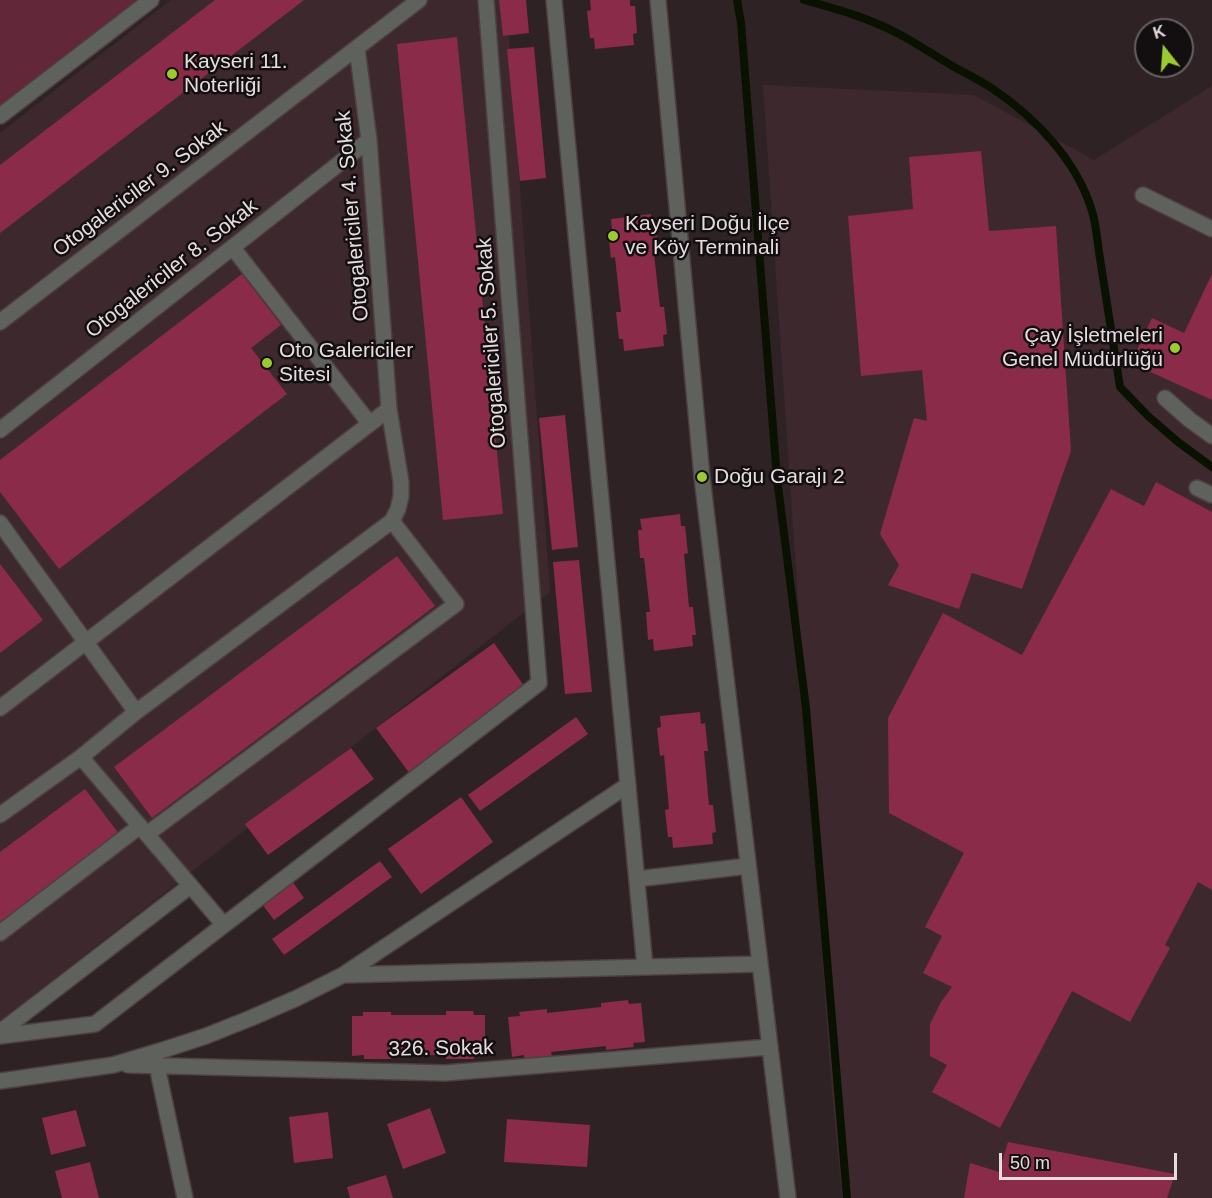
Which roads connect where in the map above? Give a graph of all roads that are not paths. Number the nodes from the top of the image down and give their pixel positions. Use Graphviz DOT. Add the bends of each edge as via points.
graph roads {
  1 [pos="151,0"];
  2 [pos="419,0"];
  3 [pos="486,0"];
  4 [pos="554,0"];
  5 [pos="658,0"];
  6 [pos="357,48"];
  7 [pos="0,116"];
  8 [pos="369,140"];
  9 [pos="1143,195"];
  10 [pos="1212,229"];
  11 [pos="233,248"];
  12 [pos="0,322"];
  13 [pos="1165,398"];
  14 [pos="389,409"];
  15 [pos="370,424"];
  16 [pos="0,430"];
  17 [pos="1212,436"];
  18 [pos="1197,488"];
  19 [pos="1212,495"];
  20 [pos="392,521"];
  21 [pos="0,523"];
  22 [pos="85,642"];
  23 [pos="0,708"];
  24 [pos="136,712"];
  25 [pos="81,757"];
  26 [pos="628,785"];
  27 [pos="0,813"];
  28 [pos="143,830"];
  29 [pos="748,866"];
  30 [pos="637,879"];
  31 [pos="190,886"];
  32 [pos="224,926"];
  33 [pos="0,933"];
  34 [pos="760,964"];
  35 [pos="645,967"];
  36 [pos="343,975"];
  37 [pos="0,1034"];
  38 [pos="770,1047"];
  39 [pos="113,1065"];
  40 [pos="157,1066"];
  41 [pos="0,1081"];
  42 [pos="185,1198"];
  43 [pos="788,1198"];
  1 -- 7 [label="street"];
  2 -- 6 [label="street, Otogalericiler 9. Sokak"];
  3 -- 32 [label="street, Otogalericiler 5. Sokak" via="539,683"];
  4 -- 26 [label="street"];
  5 -- 29 [label="street" via="702,477"];
  6 -- 8 [label="street, Otogalericiler 4. Sokak"];
  6 -- 12 [label="street, Otogalericiler 9. Sokak"];
  8 -- 11 [label="street, Otogalericiler 8. Sokak"];
  8 -- 14 [label="street, Otogalericiler 4. Sokak"];
  9 -- 10 [label="street"];
  11 -- 15 [label="street"];
  11 -- 16 [label="street, Otogalericiler 8. Sokak"];
  13 -- 17 [label="street"];
  14 -- 15 [label="street"];
  14 -- 20 [label="street, Otogalericiler 4. Sokak" via="401,482 398,509"];
  15 -- 22 [label="street"];
  18 -- 19 [label="street"];
  20 -- 24 [label="street"];
  20 -- 28 [label="street" via="456,604"];
  21 -- 22 [label="street"];
  22 -- 23 [label="street"];
  22 -- 24 [label="street"];
  24 -- 25 [label="street"];
  25 -- 27 [label="street"];
  25 -- 28 [label="street"];
  26 -- 30 [label="street"];
  26 -- 36 [label="street"];
  28 -- 31 [label="street"];
  28 -- 33 [label="street"];
  29 -- 30 [label="street"];
  29 -- 34 [label="street"];
  30 -- 35 [label="street"];
  31 -- 32 [label="street"];
  31 -- 37 [label="street"];
  32 -- 37 [label="street" via="95,1024"];
  34 -- 35 [label="street"];
  34 -- 38 [label="street"];
  35 -- 36 [label="street"];
  36 -- 39 [label="street" via="242,1022"];
  38 -- 40 [label="street, 326. Sokak" via="445,1073"];
  38 -- 43 [label="street"];
  39 -- 40 [label="street, 326. Sokak"];
  39 -- 41 [label="street"];
  40 -- 42 [label="street"];
}
